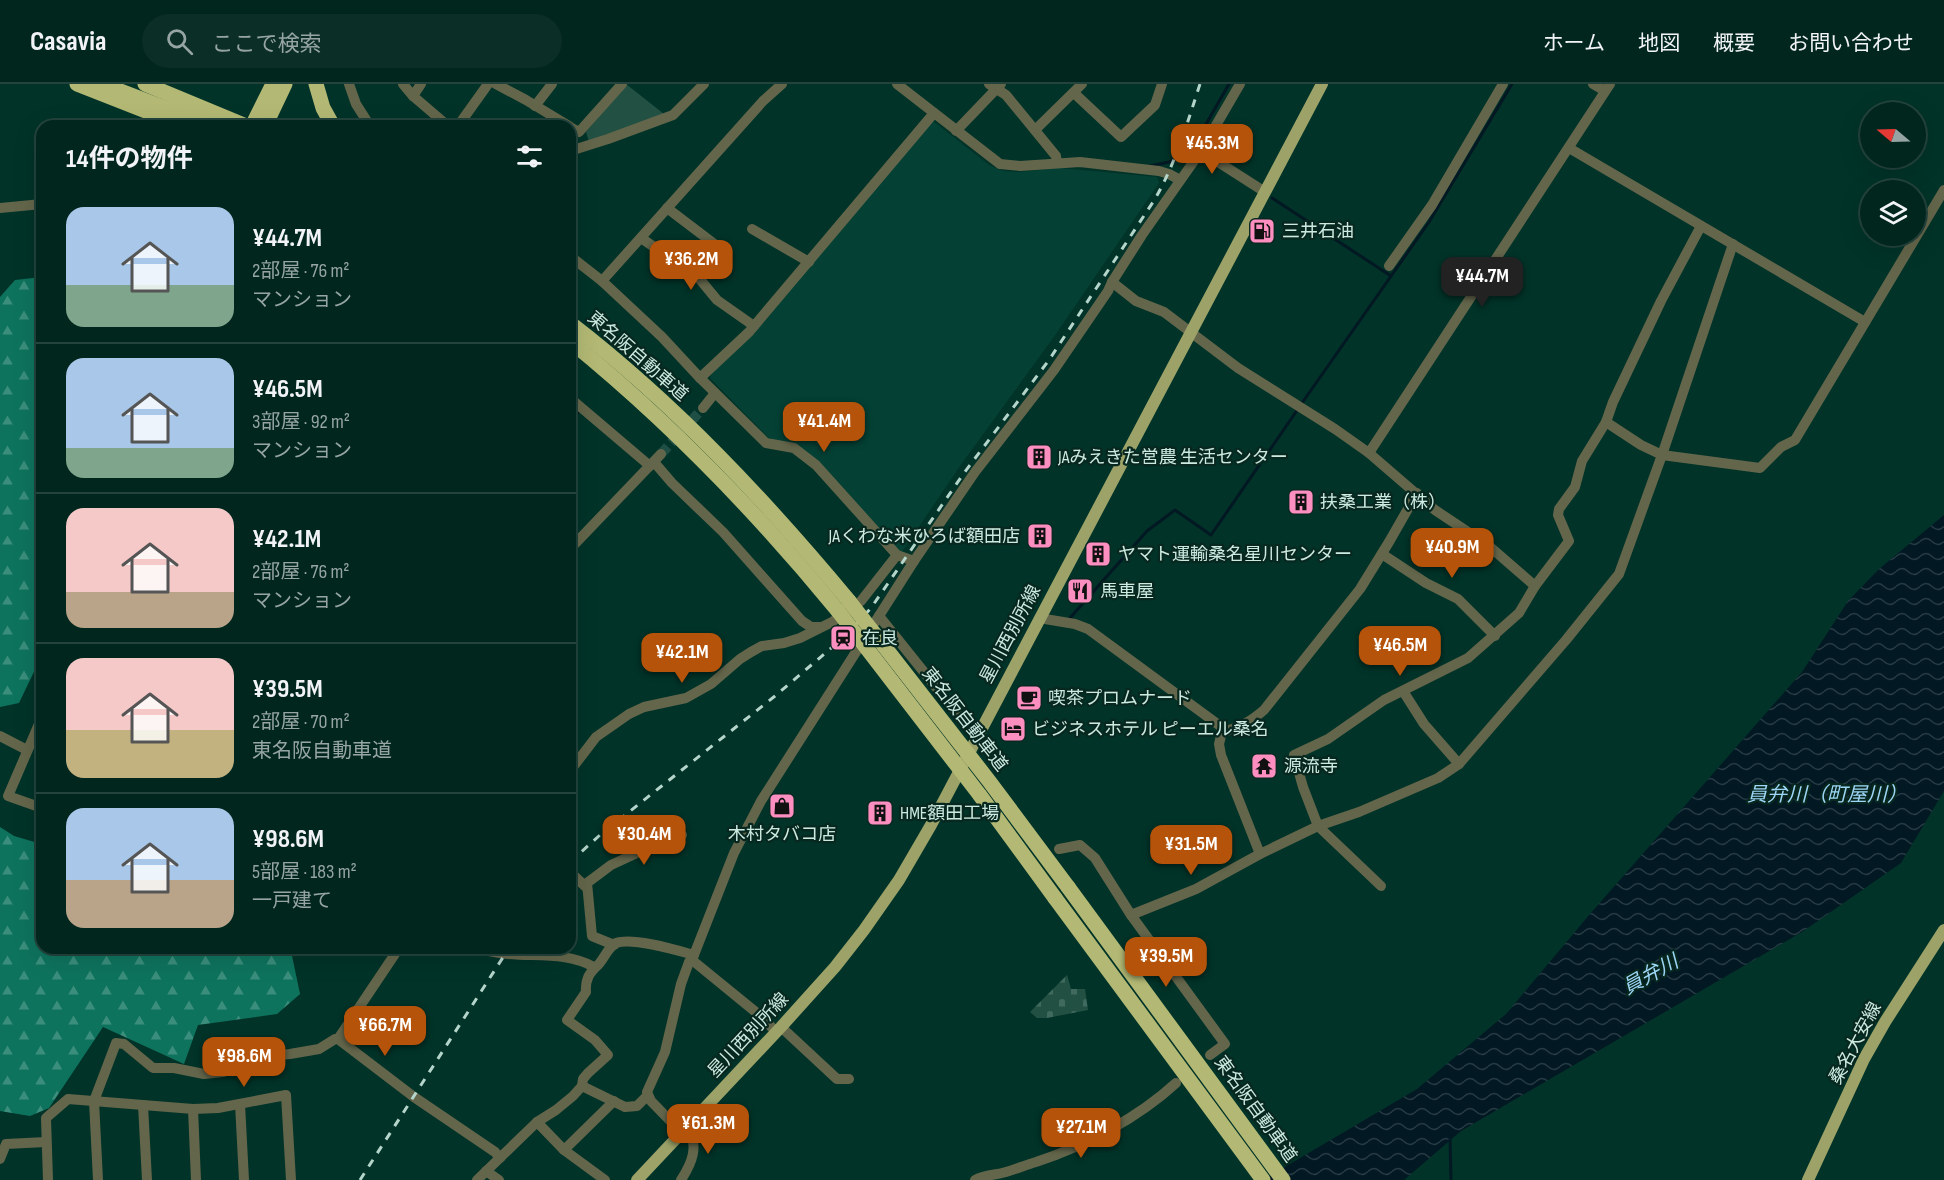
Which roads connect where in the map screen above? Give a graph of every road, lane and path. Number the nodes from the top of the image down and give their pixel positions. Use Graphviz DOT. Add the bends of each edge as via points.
graph roads {
  1 [pos="77,84"];
  2 [pos="102,84"];
  3 [pos="146,84"];
  4 [pos="273,84"];
  5 [pos="285,84"];
  6 [pos="316,84"];
  7 [pos="349,84"];
  8 [pos="403,84"];
  9 [pos="421,84"];
  10 [pos="488,84"];
  11 [pos="496,84"];
  12 [pos="552,84"];
  13 [pos="622,84"];
  14 [pos="704,84"];
  15 [pos="782,84"];
  16 [pos="897,84"];
  17 [pos="1162,84"];
  18 [pos="1240,84"];
  19 [pos="1322,84"];
  20 [pos="1503,84"];
  21 [pos="1593,84"];
  22 [pos="996,86"];
  23 [pos="1607,87"];
  24 [pos="1078,88"];
  25 [pos="413,96"];
  26 [pos="536,106"];
  27 [pos="934,113"];
  28 [pos="169,120"];
  29 [pos="196,120"];
  30 [pos="232,120"];
  31 [pos="261,120"];
  32 [pos="262,120"];
  33 [pos="329,120"];
  34 [pos="366,120"];
  35 [pos="441,120"];
  36 [pos="462,120"];
  37 [pos="560,120"];
  38 [pos="576,125"];
  39 [pos="1035,130"];
  40 [pos="956,131"];
  41 [pos="576,132"];
  42 [pos="587,146"];
  43 [pos="1569,148"];
  44 [pos="576,149"];
  45 [pos="1201,151"];
  46 [pos="1057,162"];
  47 [pos="1180,180"];
  48 [pos="1944,190"];
  49 [pos="1265,192"];
  50 [pos="36,205"];
  51 [pos="0,208"];
  52 [pos="667,208"];
  53 [pos="1701,226"];
  54 [pos="752,230"];
  55 [pos="641,238"];
  56 [pos="1733,244"];
  57 [pos="717,246"];
  58 [pos="576,261"];
  59 [pos="809,262"];
  60 [pos="1389,266"];
  61 [pos="602,281"];
  62 [pos="1112,282"];
  63 [pos="1865,322"];
  64 [pos="576,323"];
  65 [pos="754,326"];
  66 [pos="576,329"];
  67 [pos="1190,330"];
  68 [pos="576,345"];
  69 [pos="576,353"];
  70 [pos="618,371"];
  71 [pos="700,378"];
  72 [pos="715,393"];
  73 [pos="576,402"];
  74 [pos="704,408"];
  75 [pos="1606,423"];
  76 [pos="1370,453"];
  77 [pos="1662,455"];
  78 [pos="655,461"];
  79 [pos="1417,493"];
  80 [pos="576,543"];
  81 [pos="1382,554"];
  82 [pos="897,555"];
  83 [pos="914,561"];
  84 [pos="1535,586"];
  85 [pos="843,606"];
  86 [pos="879,616"];
  87 [pos="1039,618"];
  88 [pos="820,627"];
  89 [pos="1495,636"];
  90 [pos="1403,691"];
  91 [pos="36,730"];
  92 [pos="1227,731"];
  93 [pos="0,736"];
  94 [pos="976,737"];
  95 [pos="27,750"];
  96 [pos="576,763"];
  97 [pos="1459,764"];
  98 [pos="36,806"];
  99 [pos="1318,826"];
  100 [pos="682,835"];
  101 [pos="1059,849"];
  102 [pos="1260,854"];
  103 [pos="576,877"];
  104 [pos="1381,886"];
  105 [pos="588,888"];
  106 [pos="1131,915"];
  107 [pos="1944,930"];
  108 [pos="614,945"];
  109 [pos="395,954"];
  110 [pos="500,954"];
  111 [pos="527,954"];
  112 [pos="527,954"];
  113 [pos="693,958"];
  114 [pos="594,967"];
  115 [pos="778,1030"];
  116 [pos="338,1039"];
  117 [pos="1210,1055"];
  118 [pos="849,1079"];
  119 [pos="1176,1083"];
  120 [pos="582,1086"];
  121 [pos="648,1095"];
  122 [pos="94,1101"];
  123 [pos="614,1101"];
  124 [pos="240,1104"];
  125 [pos="143,1105"];
  126 [pos="193,1109"];
  127 [pos="537,1122"];
  128 [pos="685,1130"];
  129 [pos="1240,1135"];
  130 [pos="46,1142"];
  131 [pos="564,1150"];
  132 [pos="500,1158"];
  133 [pos="0,1159"];
  134 [pos="486,1171"];
  135 [pos="48,1180"];
  136 [pos="98,1180"];
  137 [pos="147,1180"];
  138 [pos="196,1180"];
  139 [pos="244,1180"];
  140 [pos="291,1180"];
  141 [pos="477,1180"];
  142 [pos="499,1180"];
  143 [pos="604,1180"];
  144 [pos="638,1180"];
  145 [pos="681,1180"];
  146 [pos="975,1180"];
  147 [pos="1263,1180"];
  148 [pos="1283,1180"];
  149 [pos="1808,1180"];
  1 -- 28 [label="highway"];
  2 -- 29 [label="highway"];
  3 -- 30 [label="highway"];
  4 -- 31 [label="highway"];
  5 -- 32 [label="highway"];
  6 -- 33 [label="highway"];
  7 -- 34 [label="street"];
  8 -- 25 [label="street"];
  9 -- 25 [label="street"];
  10 -- 36 [label="street"];
  11 -- 26 [label="street"];
  12 -- 26 [label="street"];
  13 -- 38 [label="street"];
  14 -- 42 [label="street" via="673,115"];
  15 -- 52 [label="street"];
  16 -- 27 [label="street"];
  17 -- 24 [label="street" via="1155,105 1120,137"];
  18 -- 45 [label="street"];
  19 -- 49 [label="main road, 星川西別所線"];
  20 -- 60 [label="street" via="1432,205"];
  21 -- 23 [label="street"];
  22 -- 39 [label="street"];
  22 -- 40 [label="street"];
  23 -- 43 [label="street"];
  24 -- 39 [label="street"];
  25 -- 35 [label="street"];
  26 -- 37 [label="street"];
  27 -- 40 [label="street"];
  27 -- 59 [label="street"];
  39 -- 46 [label="street"];
  40 -- 46 [label="street" via="1000,164"];
  41 -- 42 [label="street"];
  42 -- 44 [label="street"];
  43 -- 53 [label="street"];
  43 -- 76 [label="street"];
  45 -- 47 [label="street"];
  45 -- 49 [label="street"];
  46 -- 47 [label="street" via="1159,171"];
  47 -- 62 [label="street"];
  48 -- 63 [label="street"];
  49 -- 67 [label="main road, 星川西別所線"];
  50 -- 51 [label="street"];
  52 -- 55 [label="street"];
  52 -- 57 [label="street"];
  53 -- 56 [label="street"];
  53 -- 75 [label="street" via="1661,301"];
  54 -- 59 [label="street"];
  55 -- 61 [label="street"];
  55 -- 65 [label="street" via="698,277 717,300"];
  56 -- 63 [label="street"];
  56 -- 77 [label="street"];
  58 -- 61 [label="street"];
  59 -- 65 [label="street"];
  61 -- 71 [label="street"];
  62 -- 67 [label="street" via="1136,301 1164,312"];
  62 -- 83 [label="street" via="1054,370 975,472"];
  63 -- 77 [label="street" via="1794,440 1760,468"];
  64 -- 70 [label="highway"];
  65 -- 71 [label="street"];
  66 -- 70 [label="highway, 東名阪自動車道"];
  67 -- 76 [label="street" via="1238,368"];
  67 -- 87 [label="main road, 星川西別所線"];
  68 -- 70 [label="highway, 東名阪自動車道"];
  69 -- 70 [label="highway"];
  70 -- 85 [label="highway, 東名阪自動車道"];
  71 -- 72 [label="street"];
  72 -- 74 [label="street"];
  72 -- 82 [label="street" via="766,443 794,448 816,465"];
  73 -- 78 [label="street"];
  75 -- 77 [label="street"];
  75 -- 84 [label="street" via="1582,461 1575,487 1559,509 1569,541"];
  76 -- 79 [label="street"];
  77 -- 97 [label="street" via="1614,582"];
  78 -- 80 [label="street"];
  78 -- 88 [label="street" via="802,621"];
  79 -- 81 [label="street"];
  79 -- 84 [label="street"];
  81 -- 89 [label="street" via="1458,599"];
  81 -- 92 [label="street" via="1360,589 1264,710 1250,722"];
  82 -- 83 [label="street"];
  82 -- 88 [label="street" via="861,601"];
  83 -- 86 [label="street"];
  84 -- 89 [label="street" via="1519,613"];
  85 -- 129 [label="highway, 東名阪自動車道, bridge" via="1055,898"];
  85 -- 129 [label="highway, 東名阪自動車道, bridge" via="989,782 1068,887"];
  86 -- 94 [label="street"];
  86 -- 113 [label="street" via="761,801 734,853"];
  87 -- 92 [label="street" via="1088,629"];
  87 -- 94 [label="main road, 星川西別所線"];
  88 -- 96 [label="street" via="800,638 762,646 686,698 629,714 596,737"];
  89 -- 90 [label="street" via="1468,658"];
  90 -- 97 [label="street" via="1424,724"];
  90 -- 99 [label="street" via="1328,739 1294,755"];
  91 -- 95 [label="street"];
  92 -- 102 [label="street" via="1222,732 1221,755"];
  93 -- 95 [label="street"];
  94 -- 115 [label="main road, 星川西別所線" via="898,880 864,930"];
  95 -- 98 [label="street" via="8,796"];
  97 -- 99 [label="street" via="1438,778"];
  99 -- 102 [label="street"];
  99 -- 104 [label="street"];
  100 -- 105 [label="street" via="611,865 587,883"];
  101 -- 106 [label="street" via="1080,845 1095,858"];
  102 -- 106 [label="street" via="1196,889"];
  103 -- 105 [label="street"];
  105 -- 108 [label="street" via="592,936"];
  106 -- 117 [label="street" via="1225,1044"];
  107 -- 149 [label="main road, 桑名大安線" via="1863,1059"];
  108 -- 113 [label="street" via="653,945"];
  108 -- 114 [label="street"];
  109 -- 116 [label="street"];
  110 -- 112 [label="street"];
  111 -- 114 [label="street" via="567,956"];
  113 -- 115 [label="street"];
  113 -- 121 [label="street" via="681,984 665,1052"];
  114 -- 120 [label="street" via="585,982 586,992 567,1020 608,1055 588,1073"];
  115 -- 118 [label="street" via="837,1078"];
  115 -- 128 [label="main road, 星川西別所線"];
  116 -- 122 [label="street" via="311,1051 268,1056 223,1072 204,1074 153,1068 119,1042 114,1046"];
  116 -- 132 [label="street"];
  119 -- 146 [label="street" via="1117,1127 1046,1159"];
  120 -- 123 [label="street"];
  120 -- 127 [label="street"];
  121 -- 123 [label="street" via="637,1106 625,1107"];
  121 -- 128 [label="street"];
  122 -- 125 [label="street"];
  122 -- 130 [label="street" via="68,1099 45,1118"];
  122 -- 136 [label="street"];
  123 -- 131 [label="street"];
  124 -- 126 [label="street"];
  124 -- 139 [label="street"];
  124 -- 140 [label="street" via="286,1095"];
  125 -- 126 [label="street"];
  125 -- 137 [label="street"];
  126 -- 138 [label="street"];
  127 -- 131 [label="street"];
  127 -- 132 [label="street"];
  128 -- 144 [label="main road, 星川西別所線"];
  128 -- 145 [label="street" via="691,1133 693,1156"];
  129 -- 147 [label="highway, 東名阪自動車道"];
  129 -- 148 [label="highway, 東名阪自動車道"];
  130 -- 133 [label="street" via="6,1144"];
  130 -- 135 [label="street"];
  131 -- 143 [label="street"];
  132 -- 134 [label="street"];
  134 -- 141 [label="street"];
  134 -- 142 [label="street"];
}
